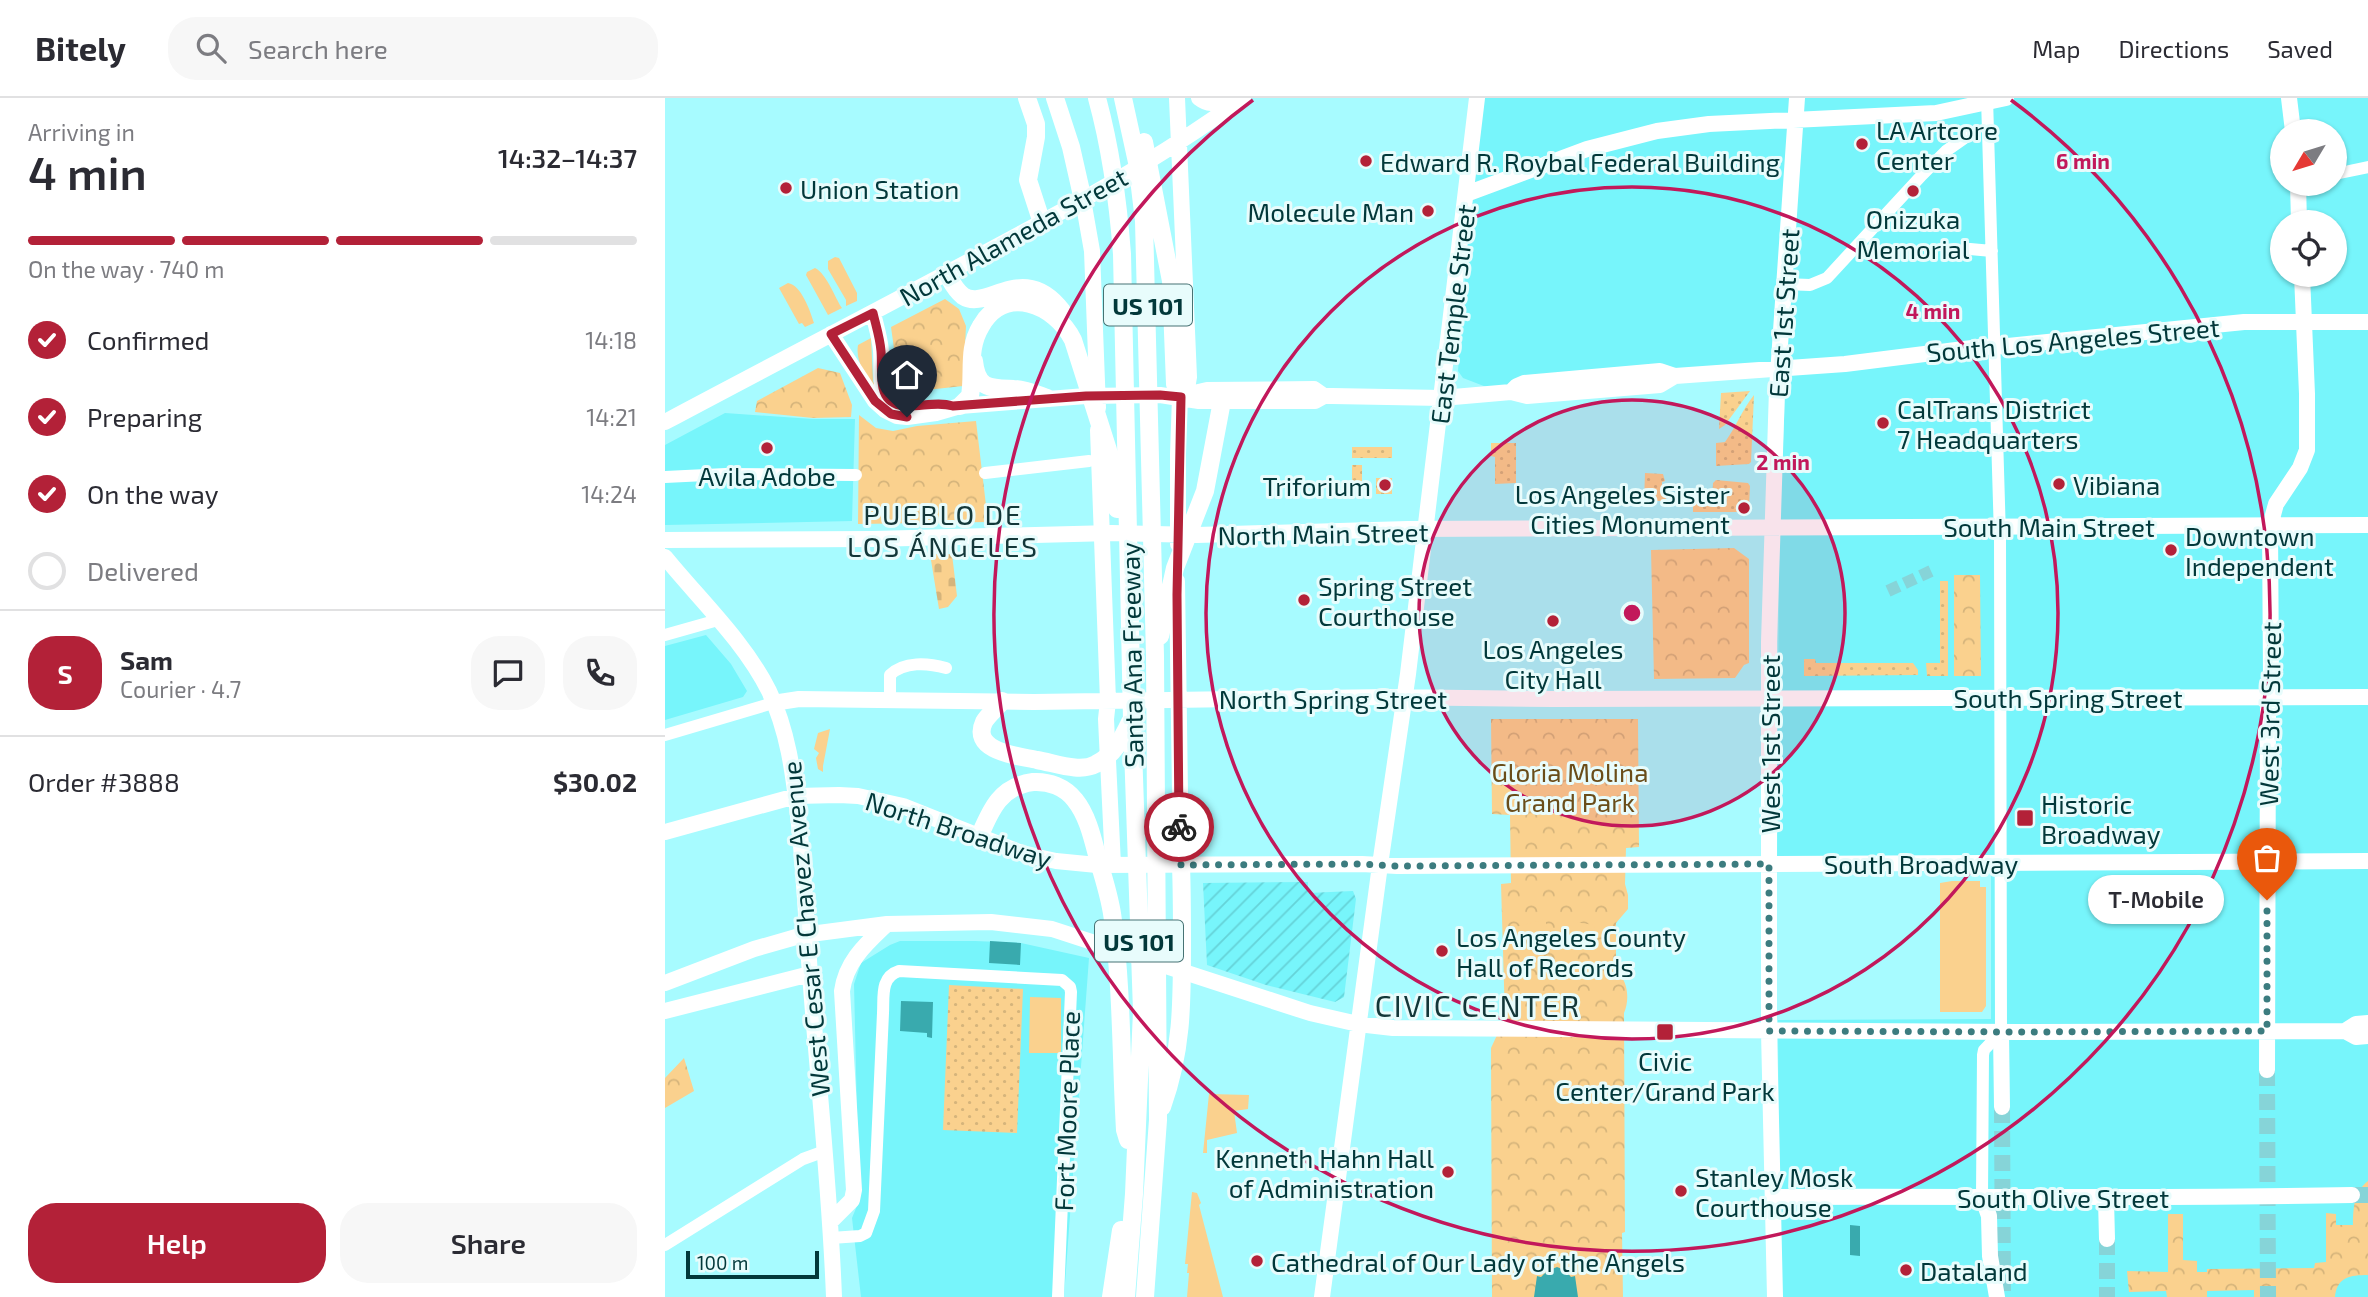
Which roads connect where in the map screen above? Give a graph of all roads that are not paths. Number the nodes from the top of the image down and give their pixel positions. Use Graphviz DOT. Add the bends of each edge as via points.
graph roads {
  1 [pos="1027,98"];
  2 [pos="1055,98"];
  3 [pos="1097,98"];
  4 [pos="1124,98"];
  5 [pos="1177,98"];
  6 [pos="1199,98"];
  7 [pos="1224,98"];
  8 [pos="1243,98"];
  9 [pos="1477,98"];
  10 [pos="1797,98"];
  11 [pos="2006,98"];
  12 [pos="2289,98"];
  13 [pos="1987,100"];
  14 [pos="2292,119"];
  15 [pos="1795,120"];
  16 [pos="1973,132"];
  17 [pos="1177,143"];
  18 [pos="2368,167"];
  19 [pos="2347,171"];
  20 [pos="1465,194"];
  21 [pos="1090,197"];
  22 [pos="1042,223"];
  23 [pos="1971,249"];
  24 [pos="1992,251"];
  25 [pos="947,274"];
  26 [pos="1784,284"];
  27 [pos="2303,287"];
  28 [pos="873,313"];
  29 [pos="2305,322"];
  30 [pos="2368,322"];
  31 [pos="831,334"];
  32 [pos="1073,340"];
  33 [pos="974,345"];
  34 [pos="1995,347"];
  35 [pos="1779,369"];
  36 [pos="1097,396"];
  37 [pos="1172,396"];
  38 [pos="1324,396"];
  39 [pos="1047,398"];
  40 [pos="1442,398"];
  41 [pos="1222,401"];
  42 [pos="957,406"];
  43 [pos="665,422"];
  44 [pos="1094,461"];
  45 [pos="985,473"];
  46 [pos="856,475"];
  47 [pos="665,477"];
  48 [pos="2368,525"];
  49 [pos="2270,526"];
  50 [pos="1999,527"];
  51 [pos="1772,528"];
  52 [pos="1426,530"];
  53 [pos="1107,534"];
  54 [pos="1178,534"];
  55 [pos="665,540"];
  56 [pos="1129,551"];
  57 [pos="665,557"];
  58 [pos="718,620"];
  59 [pos="665,635"];
  60 [pos="1154,656"];
  61 [pos="946,668"];
  62 [pos="2000,696"];
  63 [pos="1404,697"];
  64 [pos="2368,697"];
  65 [pos="2269,698"];
  66 [pos="1173,699"];
  67 [pos="1768,699"];
  68 [pos="890,700"];
  69 [pos="1113,700"];
  70 [pos="1002,701"];
  71 [pos="773,703"];
  72 [pos="1132,719"];
  73 [pos="665,735"];
  74 [pos="796,796"];
  75 [pos="665,832"];
  76 [pos="980,835"];
  77 [pos="2368,861"];
  78 [pos="2268,862"];
  79 [pos="1999,863"];
  80 [pos="1769,864"];
  81 [pos="1113,865"];
  82 [pos="1175,865"];
  83 [pos="1380,865"];
  84 [pos="887,924"];
  85 [pos="810,974"];
  86 [pos="665,983"];
  87 [pos="665,1012"];
  88 [pos="2368,1023"];
  89 [pos="1359,1024"];
  90 [pos="1769,1031"];
  91 [pos="2267,1031"];
  92 [pos="2345,1031"];
  93 [pos="2001,1032"];
  94 [pos="2368,1037"];
  95 [pos="2267,1070"];
  96 [pos="2002,1107"];
  97 [pos="1158,1120"];
  98 [pos="825,1151"];
  99 [pos="1135,1163"];
  100 [pos="1134,1194"];
  101 [pos="2352,1195"];
  102 [pos="1982,1196"];
  103 [pos="1773,1197"];
  104 [pos="2106,1199"];
  105 [pos="1152,1219"];
  106 [pos="831,1230"];
  107 [pos="2107,1239"];
  108 [pos="665,1245"];
  109 [pos="834,1297"];
  110 [pos="1058,1297"];
  111 [pos="1111,1297"];
  112 [pos="1126,1297"];
  113 [pos="1146,1297"];
  114 [pos="1157,1297"];
  115 [pos="1322,1297"];
  116 [pos="1775,1297"];
  117 [pos="1997,1297"];
  1 -- 22 [label="highway" via="1036,124 1028,180"];
  2 -- 21 [label="highway"];
  3 -- 56 [label="highway, Santa Ana Freeway / US 101" via="1117,194 1122,254"];
  4 -- 37 [label="highway" via="1139,117 1171,281"];
  4 -- 60 [label="highway, Santa Ana Freeway / US 101" via="1144,221"];
  5 -- 17 [label="main road"];
  6 -- 7 [label="main road" via="1215,103"];
  8 -- 17 [label="main road, North Alameda Street"];
  9 -- 20 [label="main road, East Temple Street"];
  10 -- 15 [label="main road, East 1st Street"];
  11 -- 13 [label="main road"];
  12 -- 14 [label="main road"];
  13 -- 15 [label="main road" via="1936,113"];
  13 -- 24 [label="street"];
  15 -- 20 [label="main road" via="1709,124 1632,136"];
  15 -- 26 [label="main road, East 1st Street"];
  16 -- 26 [label="street" via="1946,151 1833,273 1809,285"];
  17 -- 21 [label="main road, North Alameda Street"];
  17 -- 37 [label="main road" via="1189,377"];
  18 -- 19 [label="street"];
  20 -- 40 [label="main road, East Temple Street"];
  21 -- 22 [label="main road, North Alameda Street"];
  21 -- 36 [label="main road"];
  22 -- 25 [label="main road, North Alameda Street"];
  23 -- 24 [label="street"];
  24 -- 34 [label="street"];
  25 -- 28 [label="main road, North Alameda Street"];
  25 -- 32 [label="highway" via="954,287 974,299 1010,288 1046,295 1064,314"];
  26 -- 35 [label="main road, East 1st Street"];
  27 -- 29 [label="main road"];
  28 -- 31 [label="main road, North Alameda Street"];
  28 -- 42 [label="main road" via="882,386 891,402"];
  29 -- 30 [label="main road, South Los Angeles Street"];
  29 -- 34 [label="main road, South Los Angeles Street" via="2243,322"];
  29 -- 49 [label="main road" via="2307,450 2276,504"];
  31 -- 42 [label="main road" via="885,410 907,417"];
  31 -- 43 [label="main road, North Alameda Street"];
  32 -- 33 [label="highway" via="1049,311 1018,303 990,315"];
  32 -- 56 [label="highway" via="1106,441"];
  33 -- 39 [label="highway" via="975,370 985,385"];
  33 -- 42 [label="highway" via="970,396"];
  34 -- 35 [label="main road, South Los Angeles Street"];
  34 -- 50 [label="street"];
  35 -- 40 [label="main road, South Los Angeles Street" via="1675,376 1660,371 1524,383 1511,392"];
  35 -- 51 [label="main road, East 1st Street"];
  36 -- 37 [label="main road"];
  36 -- 39 [label="main road"];
  36 -- 44 [label="main road"];
  37 -- 38 [label="main road" via="1207,390 1314,389"];
  37 -- 41 [label="main road"];
  37 -- 54 [label="main road"];
  38 -- 40 [label="main road, South Los Angeles Street"];
  38 -- 41 [label="main road" via="1315,401"];
  39 -- 42 [label="main road"];
  40 -- 52 [label="main road, East Temple Street"];
  41 -- 60 [label="highway" via="1205,491 1175,568"];
  44 -- 45 [label="street"];
  44 -- 53 [label="main road"];
  46 -- 47 [label="street"];
  48 -- 49 [label="main road, South Main Street"];
  49 -- 50 [label="main road, South Main Street"];
  49 -- 65 [label="main road, West 3rd Street"];
  50 -- 51 [label="main road, South Main Street"];
  50 -- 62 [label="street"];
  51 -- 52 [label="main road, North Main Street"];
  51 -- 67 [label="main road, West 1st Street"];
  52 -- 54 [label="main road, North Main Street"];
  52 -- 63 [label="main road, East Temple Street"];
  53 -- 54 [label="main road, North Main Street"];
  53 -- 55 [label="main road, North Main Street"];
  53 -- 69 [label="main road"];
  54 -- 66 [label="main road"];
  56 -- 72 [label="highway, Santa Ana Freeway / US 101"];
  57 -- 58 [label="main road, West Cesar E Chavez Avenue"];
  58 -- 59 [label="street"];
  58 -- 71 [label="main road, West Cesar E Chavez Avenue" via="754,666"];
  60 -- 97 [label="highway, Santa Ana Freeway / US 101"];
  61 -- 68 [label="street" via="931,664 895,670 890,675"];
  62 -- 65 [label="main road, South Spring Street"];
  62 -- 67 [label="main road, South Spring Street"];
  62 -- 79 [label="street"];
  63 -- 66 [label="main road, North Spring Street"];
  63 -- 67 [label="main road, North Spring Street"];
  63 -- 83 [label="main road, East Temple Street"];
  64 -- 65 [label="main road, South Spring Street"];
  65 -- 78 [label="main road, West 3rd Street"];
  66 -- 69 [label="main road, North Spring Street"];
  66 -- 82 [label="main road"];
  67 -- 80 [label="main road, West 1st Street"];
  68 -- 70 [label="main road, North Spring Street"];
  68 -- 71 [label="main road, North Spring Street"];
  69 -- 70 [label="main road, North Spring Street"];
  69 -- 81 [label="main road" via="1108,757"];
  70 -- 72 [label="highway" via="983,727 994,750 1075,767 1095,765 1105,758 1120,743"];
  71 -- 73 [label="street"];
  71 -- 74 [label="main road, West Cesar E Chavez Avenue" via="787,742"];
  72 -- 99 [label="highway, Santa Ana Freeway / US 101" via="1142,1011"];
  74 -- 75 [label="main road, North Broadway"];
  74 -- 76 [label="main road, North Broadway" via="880,800"];
  74 -- 85 [label="main road, West Cesar E Chavez Avenue"];
  76 -- 81 [label="main road, North Broadway" via="1041,859"];
  76 -- 99 [label="highway" via="995,802 1024,783 1052,783 1066,791 1084,814 1113,921 1125,1130"];
  77 -- 78 [label="main road, South Broadway"];
  78 -- 79 [label="main road, South Broadway"];
  78 -- 91 [label="main road, West 3rd Street"];
  79 -- 80 [label="main road, South Broadway"];
  79 -- 93 [label="street"];
  80 -- 83 [label="main road"];
  80 -- 90 [label="main road, West 1st Street"];
  81 -- 82 [label="main road, North Broadway"];
  82 -- 83 [label="main road"];
  82 -- 97 [label="highway" via="1180,1040"];
  83 -- 89 [label="main road, East Temple Street"];
  84 -- 86 [label="main road" via="829,930 773,943"];
  84 -- 89 [label="main road" via="1015,923 1052,929 1310,1013"];
  84 -- 106 [label="main road" via="852,961 844,977 854,1190"];
  85 -- 87 [label="main road"];
  85 -- 98 [label="main road, West Cesar E Chavez Avenue"];
  88 -- 92 [label="main road"];
  89 -- 90 [label="main road" via="1427,1029"];
  89 -- 115 [label="main road, East Temple Street"];
  90 -- 93 [label="main road"];
  90 -- 103 [label="main road, West 1st Street"];
  91 -- 92 [label="main road"];
  91 -- 93 [label="main road"];
  91 -- 95 [label="main road, West 3rd Street"];
  92 -- 94 [label="main road"];
  93 -- 96 [label="main road"];
  93 -- 102 [label="street" via="1983,1055"];
  97 -- 105 [label="highway, Santa Ana Freeway / US 101"];
  98 -- 106 [label="main road, West Cesar E Chavez Avenue"];
  98 -- 108 [label="street" via="803,1159"];
  99 -- 100 [label="highway, Santa Ana Freeway / US 101"];
  100 -- 111 [label="highway" via="1121,1229"];
  100 -- 112 [label="highway, Santa Ana Freeway / US 101"];
  101 -- 104 [label="main road, South Olive Street"];
  102 -- 103 [label="main road, South Olive Street"];
  102 -- 104 [label="main road, South Olive Street"];
  102 -- 117 [label="main road" via="1989,1216"];
  103 -- 116 [label="main road, West 1st Street"];
  104 -- 107 [label="main road"];
  105 -- 113 [label="highway, US 101"];
  105 -- 114 [label="highway" via="1160,1262"];
  106 -- 109 [label="main road, West Cesar E Chavez Avenue"];
  106 -- 110 [label="street, Fort Moore Place" via="860,1236 866,1233 874,1211 888,976 899,971 1062,980 1071,992"];
}
